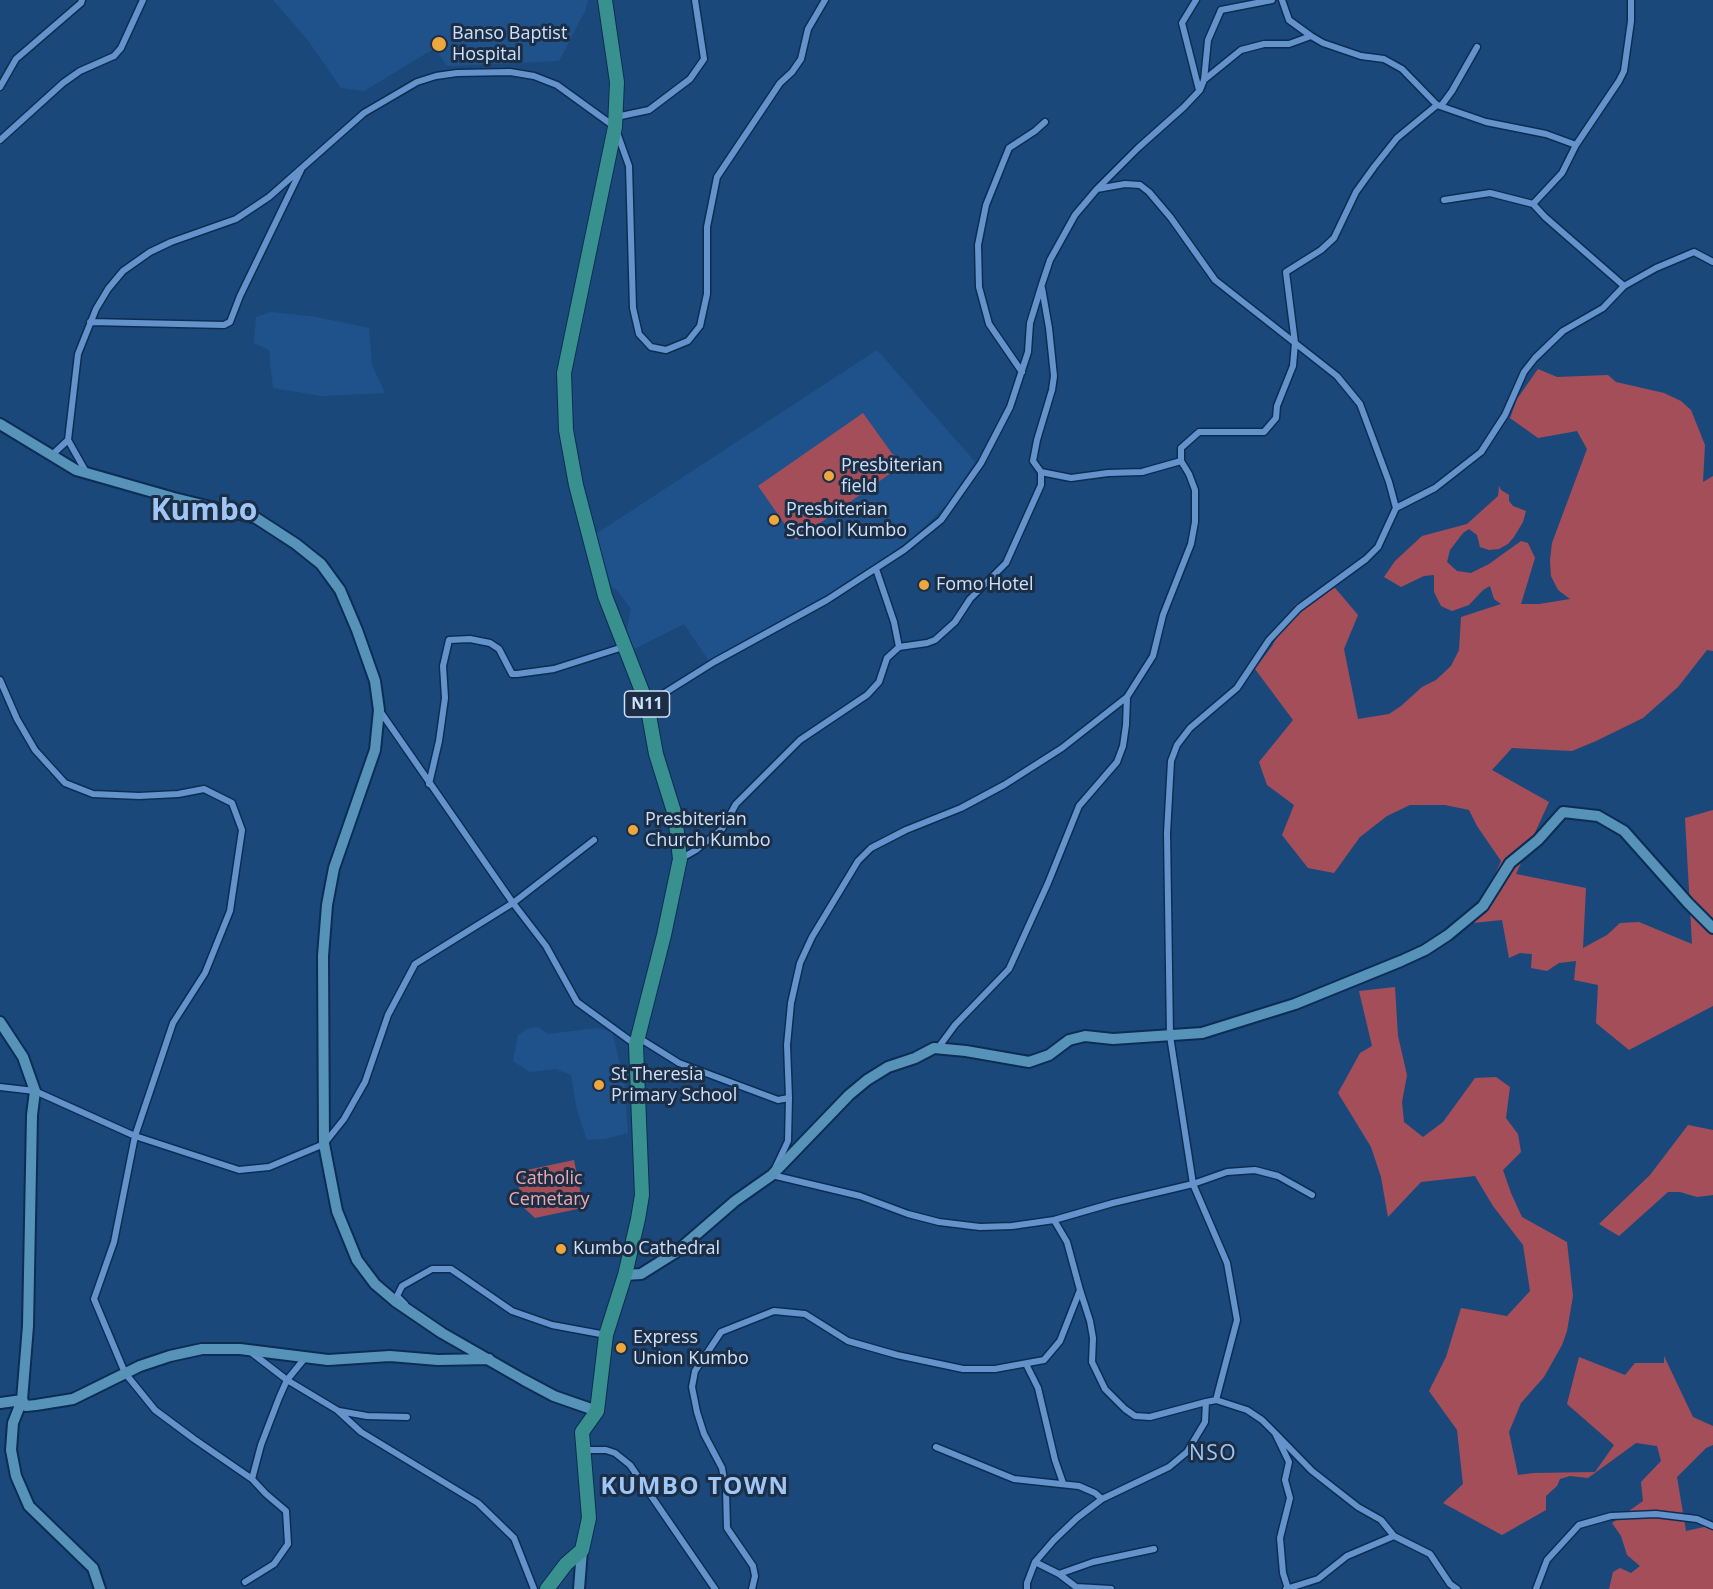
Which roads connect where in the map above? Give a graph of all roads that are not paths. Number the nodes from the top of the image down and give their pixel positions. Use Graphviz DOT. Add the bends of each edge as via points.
graph roads {
  1 [pos="82,0"];
  2 [pos="143,0"];
  3 [pos="605,0"];
  4 [pos="695,0"];
  5 [pos="825,0"];
  6 [pos="1196,0"];
  7 [pos="1272,0"];
  8 [pos="1282,0"];
  9 [pos="1631,0"];
  10 [pos="1311,36"];
  11 [pos="1477,47"];
  12 [pos="1204,80"];
  13 [pos="0,87"];
  14 [pos="1200,90"];
  15 [pos="1437,105"];
  16 [pos="616,122"];
  17 [pos="1045,122"];
  18 [pos="0,140"];
  19 [pos="1576,146"];
  20 [pos="302,168"];
  21 [pos="1097,189"];
  22 [pos="1444,200"];
  23 [pos="1533,204"];
  24 [pos="1713,262"];
  25 [pos="1042,284"];
  26 [pos="1624,286"];
  27 [pos="90,322"];
  28 [pos="1295,343"];
  29 [pos="1022,372"];
  30 [pos="0,424"];
  31 [pos="68,440"];
  32 [pos="52,455"];
  33 [pos="1181,461"];
  34 [pos="1041,472"];
  35 [pos="87,474"];
  36 [pos="1396,508"];
  37 [pos="876,569"];
  38 [pos="623,647"];
  39 [pos="900,647"];
  40 [pos="0,680"];
  41 [pos="1127,697"];
  42 [pos="647,704"];
  43 [pos="380,710"];
  44 [pos="429,783"];
  45 [pos="594,840"];
  46 [pos="680,859"];
  47 [pos="513,903"];
  48 [pos="1713,928"];
  49 [pos="0,1022"];
  50 [pos="1170,1036"];
  51 [pos="638,1042"];
  52 [pos="938,1049"];
  53 [pos="0,1087"];
  54 [pos="35,1091"];
  55 [pos="789,1098"];
  56 [pos="135,1136"];
  57 [pos="324,1144"];
  58 [pos="772,1175"];
  59 [pos="1193,1184"];
  60 [pos="1312,1195"];
  61 [pos="1054,1220"];
  62 [pos="625,1275"];
  63 [pos="1080,1290"];
  64 [pos="414,1313"];
  65 [pos="606,1335"];
  66 [pos="250,1351"];
  67 [pos="305,1358"];
  68 [pos="489,1359"];
  69 [pos="1026,1364"];
  70 [pos="125,1373"];
  71 [pos="287,1380"];
  72 [pos="22,1400"];
  73 [pos="1216,1400"];
  74 [pos="1206,1402"];
  75 [pos="0,1403"];
  76 [pos="338,1410"];
  77 [pos="597,1411"];
  78 [pos="407,1417"];
  79 [pos="1275,1433"];
  80 [pos="936,1446"];
  81 [pos="583,1450"];
  82 [pos="252,1479"];
  83 [pos="1063,1483"];
  84 [pos="1102,1499"];
  85 [pos="1713,1526"];
  86 [pos="1394,1536"];
  87 [pos="1154,1549"];
  88 [pos="582,1550"];
  89 [pos="1035,1562"];
  90 [pos="1059,1574"];
  91 [pos="245,1582"];
  92 [pos="100,1589"];
  93 [pos="534,1589"];
  94 [pos="547,1589"];
  95 [pos="579,1589"];
  96 [pos="716,1589"];
  97 [pos="752,1589"];
  98 [pos="1027,1589"];
  99 [pos="1111,1589"];
  100 [pos="1288,1589"];
  101 [pos="1457,1589"];
  102 [pos="1536,1589"];
  1 -- 13 [label="street" via="16,59"];
  2 -- 18 [label="street" via="114,56 63,83"];
  3 -- 16 [label="highway, N11" via="617,82"];
  4 -- 16 [label="street" via="704,59 690,79 649,110"];
  5 -- 16 [label="street" via="808,29 801,59 780,83 717,177 707,227 707,294 700,326 688,341 666,350 651,347 639,334 633,308 630,166"];
  6 -- 14 [label="street" via="1182,23"];
  7 -- 12 [label="street" via="1221,10 1208,40"];
  8 -- 10 [label="street" via="1290,20"];
  9 -- 19 [label="street" via="1624,71"];
  10 -- 12 [label="street" via="1289,44 1264,44 1241,50"];
  10 -- 15 [label="street" via="1361,56 1384,59 1402,69"];
  11 -- 15 [label="street" via="1452,91 1441,106"];
  12 -- 14 [label="street"];
  14 -- 21 [label="street"];
  15 -- 19 [label="street" via="1486,122 1546,134"];
  15 -- 28 [label="street" via="1397,138 1374,167 1356,192 1334,238 1286,272"];
  16 -- 20 [label="street" via="557,85 534,76 510,72 436,76 407,87 364,112"];
  16 -- 38 [label="highway, N11" via="564,373 566,430 576,485 605,596"];
  17 -- 29 [label="street" via="1009,148 986,205 978,245 978,287 990,324"];
  19 -- 23 [label="street" via="1562,173"];
  20 -- 27 [label="street" via="236,219 171,242 123,271"];
  20 -- 27 [label="street" via="230,322"];
  21 -- 25 [label="street" via="1065,232"];
  21 -- 28 [label="street" via="1125,184 1140,185 1149,192 1215,280"];
  22 -- 23 [label="street" via="1490,193"];
  23 -- 26 [label="street"];
  24 -- 26 [label="street" via="1692,252"];
  25 -- 29 [label="street" via="1030,323"];
  25 -- 34 [label="street" via="1054,376 1034,461"];
  26 -- 36 [label="street" via="1603,308 1563,331 1535,358 1481,452 1435,488"];
  27 -- 31 [label="street" via="78,354"];
  28 -- 33 [label="street" via="1293,366 1276,418 1264,432 1198,432 1181,448"];
  28 -- 36 [label="street" via="1337,376 1360,404"];
  29 -- 37 [label="street" via="1010,406 981,463 941,520"];
  30 -- 32 [label="street"];
  31 -- 32 [label="street"];
  31 -- 35 [label="street"];
  32 -- 35 [label="street"];
  33 -- 34 [label="street" via="1142,472 1071,478"];
  33 -- 41 [label="street" via="1195,490 1191,544 1163,615 1153,656"];
  34 -- 39 [label="street" via="1041,485 1006,563 935,640"];
  35 -- 43 [label="street" via="249,515 321,564 340,590 357,630 375,681"];
  36 -- 50 [label="street" via="1384,537 1372,553 1299,608 1269,640 1237,688 1190,728 1177,745 1171,761 1167,833"];
  37 -- 39 [label="street"];
  37 -- 42 [label="street"];
  38 -- 42 [label="highway, N11"];
  38 -- 44 [label="street" via="554,669 512,674 499,649 490,643 449,640 443,666 445,698 439,741"];
  39 -- 46 [label="street" via="887,658 879,682 867,694 800,740 736,804 722,829"];
  40 -- 56 [label="street" via="35,750 65,783 105,795 148,796 204,789 232,803 242,830 230,911 205,973 173,1023"];
  41 -- 52 [label="street" via="1123,746 1117,762 1079,806 1009,969 955,1025"];
  41 -- 55 [label="street" via="1062,748 1004,785 962,808 890,838 858,861 800,963 787,1045"];
  42 -- 46 [label="highway, N11" via="656,754 675,815"];
  43 -- 44 [label="street"];
  43 -- 57 [label="street" via="375,750 334,868 327,905 323,957"];
  44 -- 47 [label="street"];
  45 -- 47 [label="street"];
  46 -- 51 [label="highway, N11"];
  47 -- 51 [label="street" via="546,946 577,1002"];
  47 -- 57 [label="street" via="415,964 388,1015 365,1082"];
  48 -- 50 [label="street" via="1624,831 1598,816 1563,812 1510,863 1483,906 1425,950 1295,1004 1202,1033"];
  49 -- 54 [label="street" via="23,1058"];
  50 -- 52 [label="street" via="1085,1036 1029,1062"];
  50 -- 59 [label="street"];
  51 -- 55 [label="street" via="679,1063 778,1100"];
  51 -- 62 [label="highway, N11" via="642,1195"];
  52 -- 58 [label="street" via="888,1067 867,1080"];
  53 -- 54 [label="street"];
  54 -- 56 [label="street"];
  54 -- 72 [label="street"];
  55 -- 58 [label="street" via="788,1141"];
  56 -- 57 [label="street" via="239,1170 269,1167"];
  56 -- 70 [label="street" via="114,1242 94,1299"];
  57 -- 64 [label="street" via="337,1211 357,1260 375,1284"];
  58 -- 61 [label="street" via="860,1196 939,1222 980,1227"];
  58 -- 62 [label="street" via="676,1252 642,1274"];
  59 -- 60 [label="street" via="1227,1172 1255,1170 1278,1176"];
  59 -- 61 [label="street"];
  59 -- 73 [label="street" via="1227,1263 1238,1320"];
  61 -- 63 [label="street" via="1067,1242"];
  62 -- 65 [label="highway, N11"];
  63 -- 69 [label="street" via="1060,1341 1044,1360"];
  63 -- 74 [label="street" via="1092,1330 1092,1362 1118,1402 1135,1416 1150,1417"];
  64 -- 65 [label="street" via="398,1296 402,1286 432,1269 451,1269 512,1311 552,1325"];
  64 -- 68 [label="street"];
  65 -- 77 [label="highway, N11"];
  66 -- 67 [label="street"];
  66 -- 70 [label="street" via="202,1349"];
  66 -- 71 [label="street"];
  67 -- 68 [label="street"];
  67 -- 71 [label="street"];
  68 -- 77 [label="street" via="554,1396"];
  69 -- 83 [label="street" via="1038,1388"];
  69 -- 97 [label="street" via="963,1369 897,1355 848,1341 805,1314 774,1311 721,1332 694,1371 692,1387 704,1434 722,1468 727,1528 753,1566"];
  70 -- 72 [label="street" via="73,1399 26,1406"];
  70 -- 82 [label="street" via="155,1410"];
  71 -- 76 [label="street"];
  71 -- 82 [label="street"];
  72 -- 75 [label="street"];
  72 -- 92 [label="street" via="13,1423 11,1450 16,1476 29,1506 93,1568"];
  73 -- 74 [label="street"];
  73 -- 79 [label="street" via="1247,1410"];
  74 -- 84 [label="street" via="1205,1422 1187,1452 1169,1467"];
  76 -- 78 [label="street" via="367,1416"];
  76 -- 93 [label="street" via="361,1432 478,1503 514,1538"];
  77 -- 81 [label="highway, N11" via="582,1432"];
  79 -- 86 [label="street" via="1312,1471 1381,1520"];
  79 -- 100 [label="street" via="1289,1462 1285,1480 1290,1498 1280,1538 1282,1573"];
  80 -- 83 [label="street" via="1014,1479"];
  81 -- 88 [label="highway, N11" via="589,1518"];
  81 -- 96 [label="street" via="606,1450 630,1465"];
  82 -- 91 [label="street" via="286,1511 288,1544 274,1564"];
  83 -- 84 [label="street" via="1079,1486"];
  84 -- 89 [label="street" via="1054,1540"];
  85 -- 102 [label="street" via="1697,1519 1656,1514 1611,1516 1579,1525 1548,1560"];
  86 -- 100 [label="street" via="1347,1556 1318,1579"];
  86 -- 101 [label="street" via="1430,1554"];
  87 -- 90 [label="street"];
  88 -- 94 [label="highway"];
  88 -- 95 [label="street"];
  89 -- 90 [label="street"];
  89 -- 98 [label="street"];
  90 -- 99 [label="street" via="1076,1587"];
}
